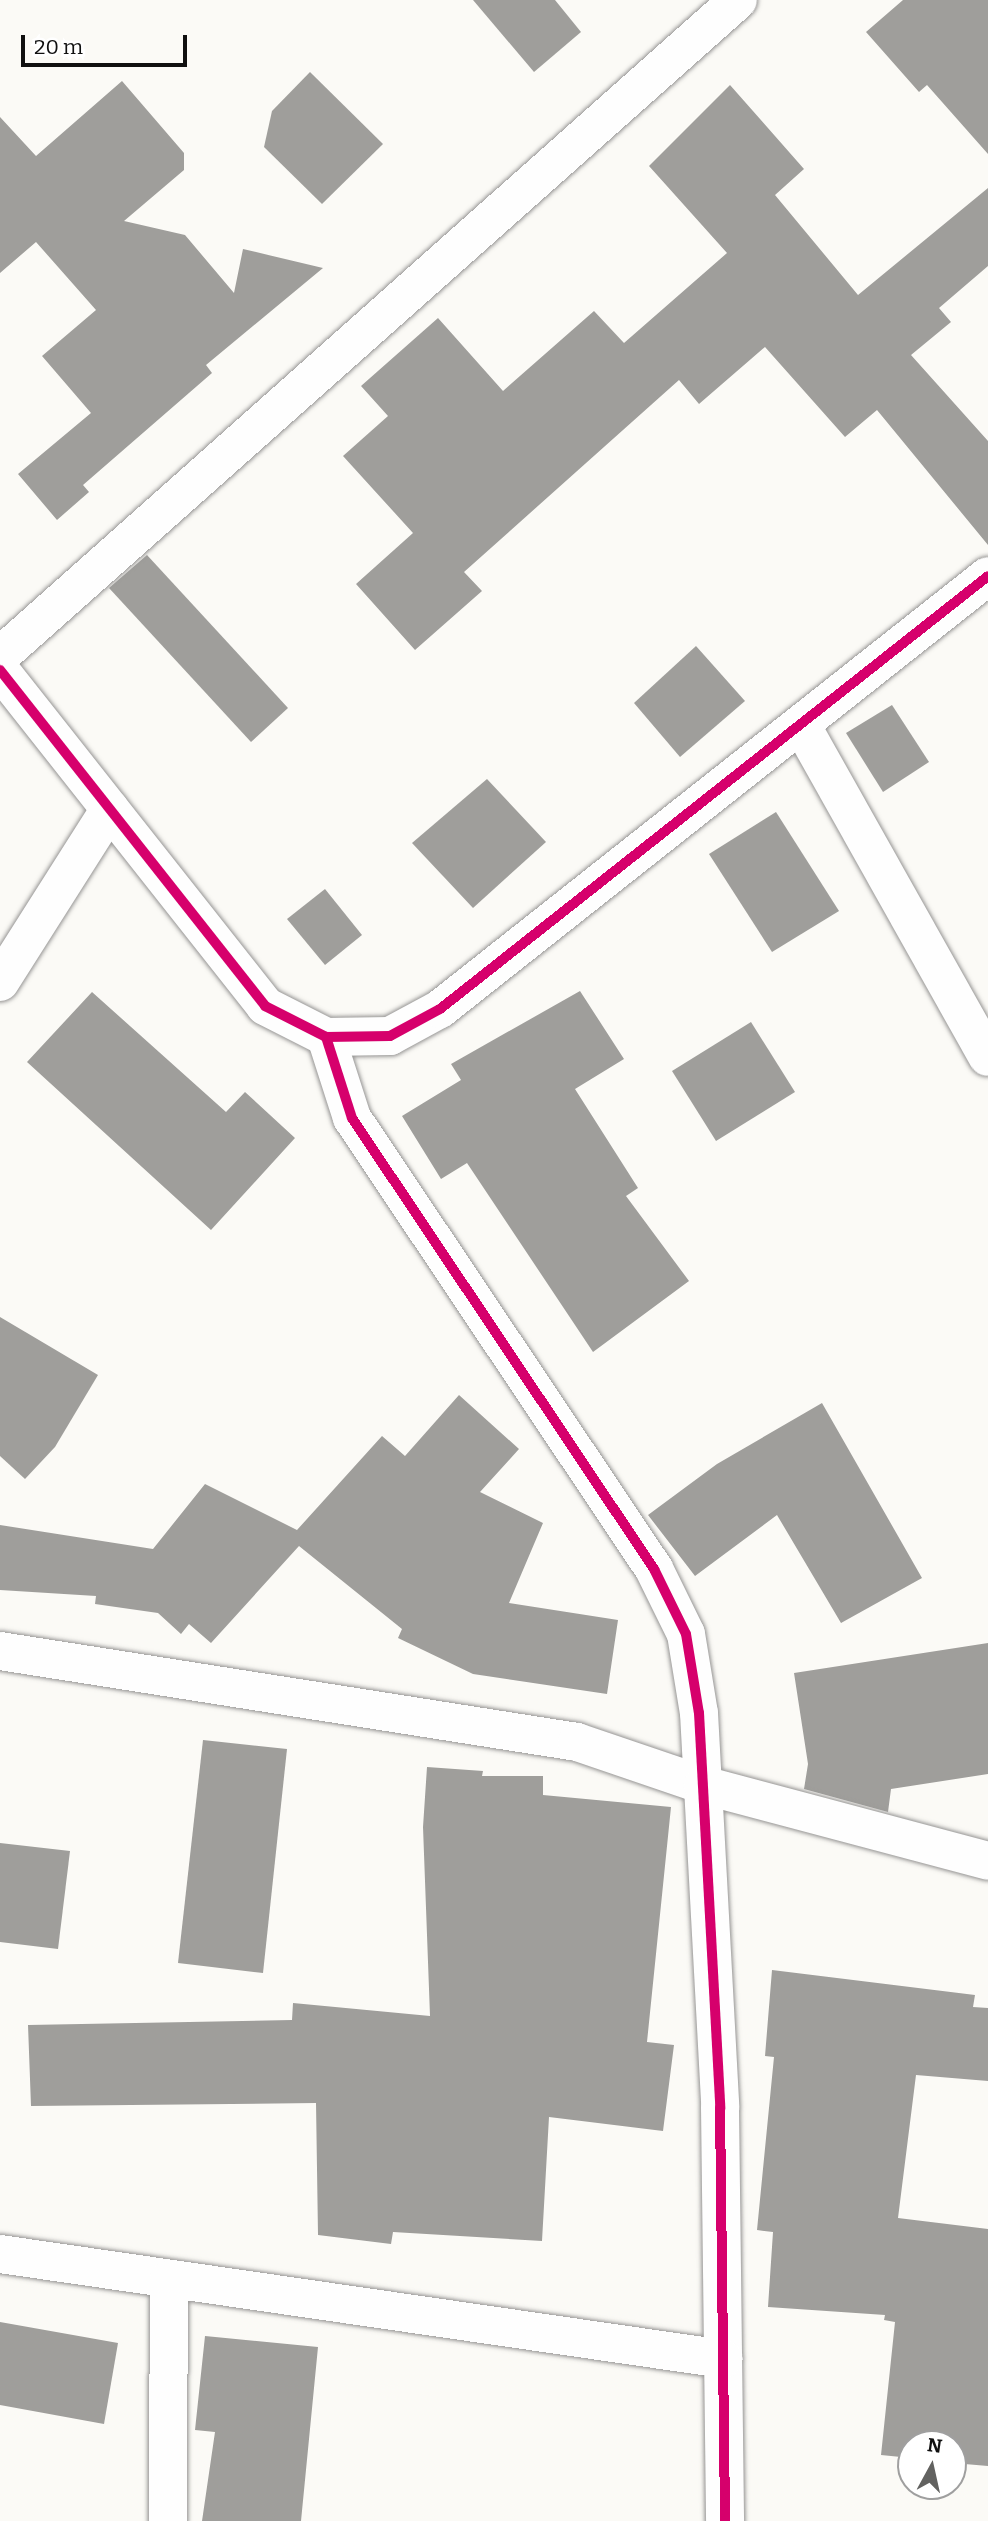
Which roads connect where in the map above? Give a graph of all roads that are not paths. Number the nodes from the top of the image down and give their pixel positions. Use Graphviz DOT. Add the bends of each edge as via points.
graph roads {
  1 [pos="738,0"];
  2 [pos="988,576"];
  3 [pos="0,656"];
  4 [pos="0,670"];
  5 [pos="803,728"];
  6 [pos="110,809"];
  7 [pos="0,982"];
  8 [pos="326,1037"];
  9 [pos="988,1057"];
  10 [pos="0,1651"];
  11 [pos="703,1785"];
  12 [pos="988,1861"];
  13 [pos="0,2255"];
  14 [pos="169,2280"];
  15 [pos="723,2359"];
  16 [pos="167,2521"];
  17 [pos="726,2521"];
  1 -- 3 [label="street"];
  2 -- 5 [label="street"];
  4 -- 6 [label="street"];
  5 -- 8 [label="street" via="440,1009 390,1036"];
  5 -- 9 [label="street"];
  6 -- 7 [label="street"];
  6 -- 8 [label="street" via="265,1006"];
  8 -- 11 [label="street" via="352,1118 654,1569 686,1634"];
  10 -- 11 [label="street" via="577,1742"];
  11 -- 12 [label="street"];
  11 -- 15 [label="street" via="720,2107"];
  13 -- 14 [label="street"];
  14 -- 15 [label="street"];
  14 -- 16 [label="street"];
  15 -- 17 [label="street"];
}
